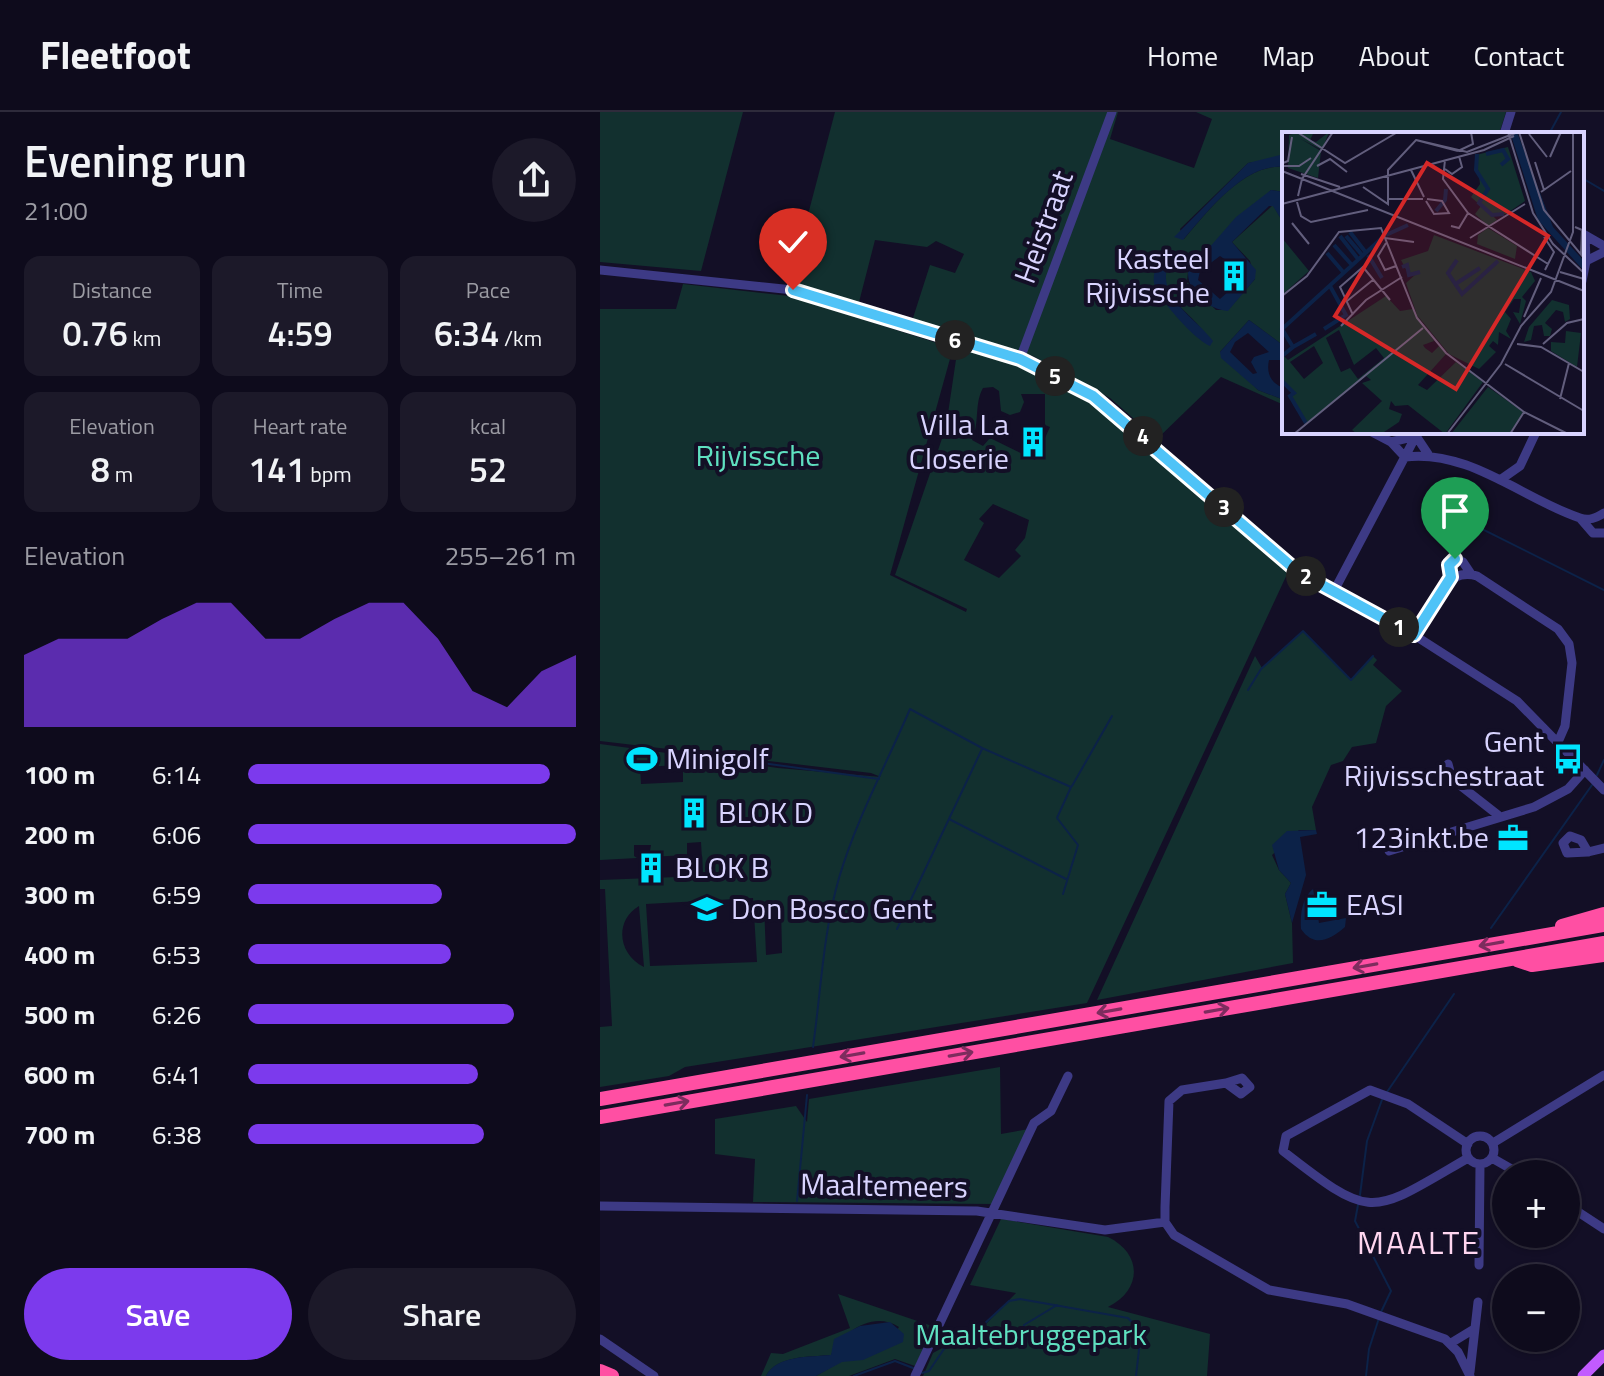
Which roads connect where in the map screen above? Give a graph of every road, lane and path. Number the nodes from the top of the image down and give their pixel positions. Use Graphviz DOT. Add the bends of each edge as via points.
graph roads {
  1 [pos="1112,112"];
  2 [pos="1511,112"];
  3 [pos="1505,132"];
  4 [pos="1584,235"];
  5 [pos="1584,243"];
  6 [pos="1604,249"];
  7 [pos="1586,261"];
  8 [pos="600,270"];
  9 [pos="1584,271"];
  10 [pos="1020,359"];
  11 [pos="1376,434"];
  12 [pos="1417,434"];
  13 [pos="1535,434"];
  14 [pos="1391,442"];
  15 [pos="1428,454"];
  16 [pos="1405,457"];
  17 [pos="1520,466"];
  18 [pos="1500,480"];
  19 [pos="1527,492"];
  20 [pos="1604,513"];
  21 [pos="1580,518"];
  22 [pos="1604,533"];
  23 [pos="1471,574"];
  24 [pos="1451,577"];
  25 [pos="1334,591"];
  26 [pos="1414,635"];
  27 [pos="1558,742"];
  28 [pos="1448,764"];
  29 [pos="1585,770"];
  30 [pos="1604,790"];
  31 [pos="1498,815"];
  32 [pos="1604,848"];
  33 [pos="1389,851"];
  34 [pos="1588,852"];
  35 [pos="1604,914"];
  36 [pos="1604,925"];
  37 [pos="1540,936"];
  38 [pos="1604,943"];
  39 [pos="1604,955"];
  40 [pos="1513,958"];
  41 [pos="1604,1075"];
  42 [pos="1068,1076"];
  43 [pos="1226,1083"];
  44 [pos="600,1099"];
  45 [pos="600,1117"];
  46 [pos="1493,1143"];
  47 [pos="1468,1144"];
  48 [pos="1468,1158"];
  49 [pos="1492,1158"];
  50 [pos="1496,1160"];
  51 [pos="1480,1165"];
  52 [pos="600,1206"];
  53 [pos="993,1212"];
  54 [pos="1580,1213"];
  55 [pos="1165,1222"];
  56 [pos="1604,1229"];
  57 [pos="1479,1265"];
  58 [pos="1478,1302"];
  59 [pos="1474,1329"];
  60 [pos="600,1339"];
  61 [pos="1451,1343"];
  62 [pos="1604,1355"];
  63 [pos="1604,1364"];
  64 [pos="600,1371"];
  65 [pos="612,1376"];
  66 [pos="654,1376"];
  67 [pos="915,1376"];
  68 [pos="1470,1376"];
  69 [pos="1583,1376"];
  70 [pos="1592,1376"];
  1 -- 10 [label="street, Heistraat"];
  2 -- 3 [label="street"];
  4 -- 6 [label="street"];
  5 -- 7 [label="street"];
  6 -- 7 [label="street"];
  7 -- 9 [label="street"];
  8 -- 10 [label="street" via="781,287"];
  10 -- 25 [label="street" via="1102,401 1293,568"];
  11 -- 14 [label="street"];
  12 -- 14 [label="street"];
  12 -- 15 [label="street"];
  12 -- 16 [label="street"];
  13 -- 17 [label="street"];
  14 -- 16 [label="street"];
  15 -- 16 [label="street"];
  15 -- 18 [label="street"];
  16 -- 25 [label="street"];
  17 -- 18 [label="street"];
  17 -- 19 [label="street"];
  18 -- 19 [label="street"];
  19 -- 21 [label="street"];
  20 -- 21 [label="street"];
  21 -- 22 [label="street" via="1593,533"];
  23 -- 24 [label="street"];
  23 -- 24 [label="street" via="1455,559 1449,565"];
  23 -- 27 [label="street" via="1558,629 1569,644 1567,710"];
  24 -- 26 [label="street"];
  25 -- 26 [label="street"];
  26 -- 27 [label="street" via="1508,695"];
  27 -- 29 [label="street"];
  28 -- 31 [label="street" via="1452,779"];
  29 -- 30 [label="street"];
  29 -- 31 [label="street" via="1557,796"];
  31 -- 33 [label="street" via="1483,825"];
  32 -- 34 [label="street"];
  35 -- 37 [label="highway"];
  36 -- 37 [label="highway"];
  37 -- 44 [label="highway, one-way"];
  38 -- 40 [label="highway"];
  39 -- 40 [label="highway" via="1532,965"];
  45 -- 40 [label="highway, one-way"];
  41 -- 46 [label="street"];
  42 -- 53 [label="street" via="1051,1111 1034,1123"];
  43 -- 55 [label="street" via="1182,1090 1169,1101"];
  46 -- 47 [label="street" via="1481,1136"];
  46 -- 49 [label="street"];
  47 -- 48 [label="street"];
  47 -- 48 [label="street" via="1408,1104 1370,1090 1286,1136 1283,1151 1332,1189 1360,1203 1400,1197"];
  48 -- 51 [label="street"];
  49 -- 50 [label="street"];
  49 -- 51 [label="street"];
  51 -- 57 [label="street"];
  52 -- 53 [label="street, Maaltemeers"];
  53 -- 55 [label="street, Maaltemeers" via="1105,1230"];
  53 -- 67 [label="street"];
  54 -- 56 [label="street"];
  55 -- 61 [label="street" via="1183,1242 1269,1290 1347,1304"];
  58 -- 59 [label="street"];
  59 -- 61 [label="street"];
  59 -- 68 [label="street"];
  60 -- 66 [label="street"];
  61 -- 68 [label="street"];
  62 -- 69 [label="main road"];
  63 -- 70 [label="main road"];
  64 -- 65 [label="highway"];
}
